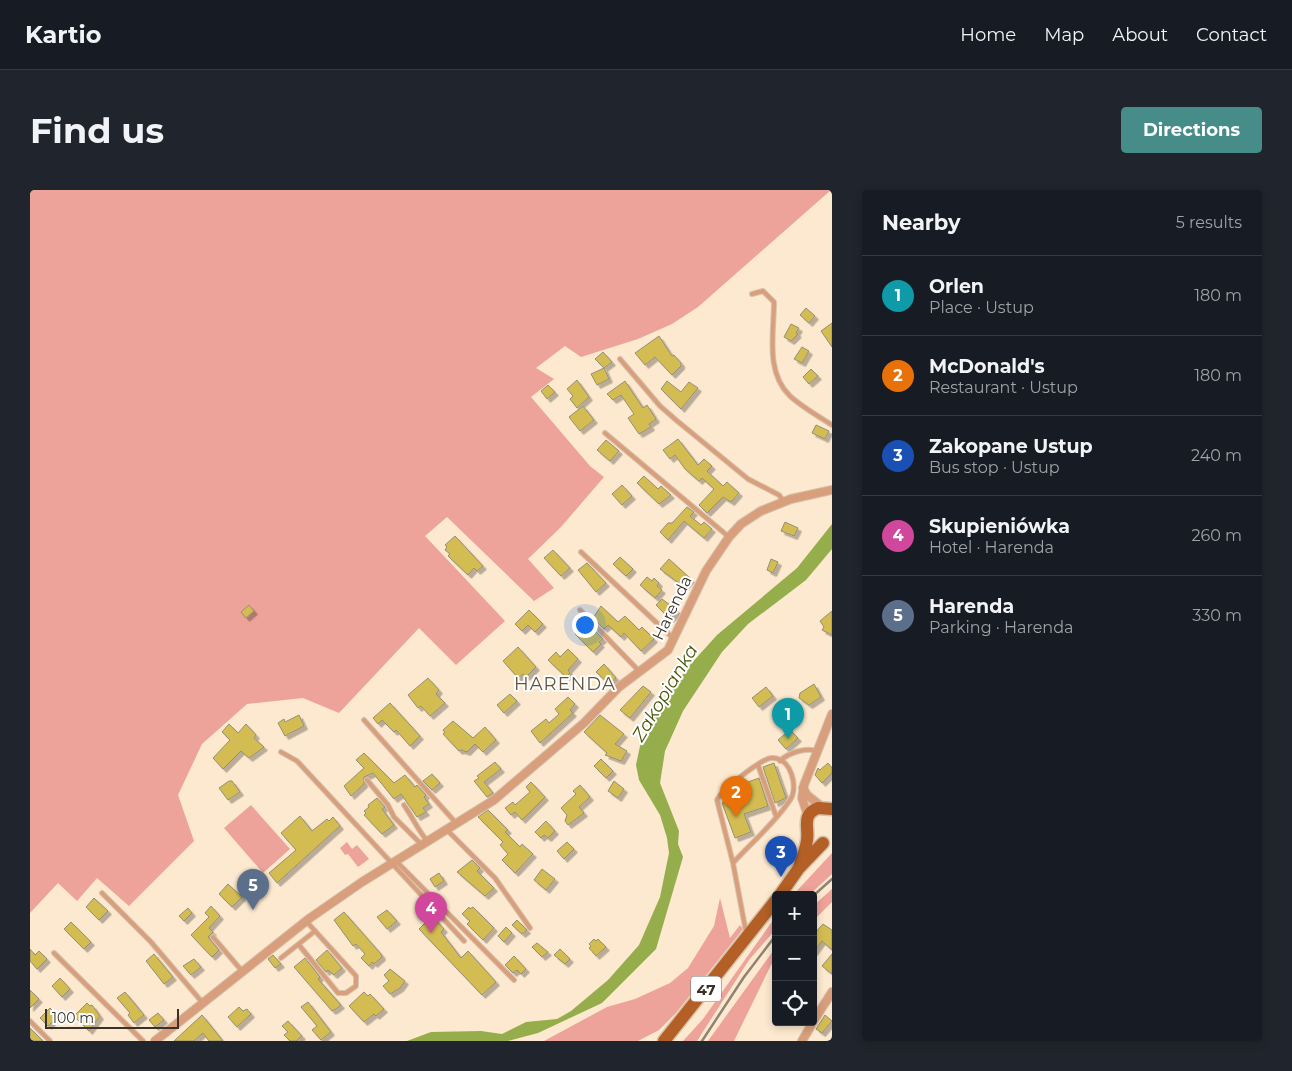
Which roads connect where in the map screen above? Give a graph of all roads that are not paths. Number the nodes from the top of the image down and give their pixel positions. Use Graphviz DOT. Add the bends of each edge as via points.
graph roads {
  1 [pos="752,294"];
  2 [pos="620,359"];
  3 [pos="832,425"];
  4 [pos="605,433"];
  5 [pos="832,490"];
  6 [pos="784,502"];
  7 [pos="729,537"];
  8 [pos="581,552"];
  9 [pos="580,610"];
  10 [pos="675,640"];
  11 [pos="640,672"];
  12 [pos="832,714"];
  13 [pos="364,720"];
  14 [pos="816,751"];
  15 [pos="281,752"];
  16 [pos="780,761"];
  17 [pos="760,764"];
  18 [pos="367,780"];
  19 [pos="803,788"];
  20 [pos="404,805"];
  21 [pos="827,808"];
  22 [pos="776,816"];
  23 [pos="808,816"];
  24 [pos="457,824"];
  25 [pos="447,830"];
  26 [pos="807,833"];
  27 [pos="827,842"];
  28 [pos="425,844"];
  29 [pos="393,862"];
  30 [pos="733,863"];
  31 [pos="799,868"];
  32 [pos="783,891"];
  33 [pos="102,893"];
  34 [pos="772,905"];
  35 [pos="306,921"];
  36 [pos="530,928"];
  37 [pos="315,932"];
  38 [pos="746,936"];
  39 [pos="213,937"];
  40 [pos="464,941"];
  41 [pos="299,945"];
  42 [pos="54,953"];
  43 [pos="280,958"];
  44 [pos="242,972"];
  45 [pos="514,980"];
  46 [pos="832,992"];
  47 [pos="202,1002"];
  48 [pos="817,1016"];
  49 [pos="30,1021"];
  50 [pos="811,1026"];
  51 [pos="50,1041"];
  52 [pos="143,1041"];
  53 [pos="155,1041"];
  54 [pos="664,1041"];
  55 [pos="802,1041"];
  1 -- 3 [label="lane" via="763,291 774,302 773,364 783,388"];
  2 -- 6 [label="lane" via="665,411 748,479 779,495"];
  4 -- 7 [label="lane"];
  5 -- 6 [label="street, Harenda"];
  6 -- 7 [label="street, Harenda" via="748,518"];
  7 -- 10 [label="street, Harenda" via="704,575"];
  8 -- 10 [label="lane"];
  9 -- 11 [label="lane"];
  10 -- 11 [label="street, Harenda" via="668,650"];
  11 -- 24 [label="street, Harenda" via="616,689 584,723 503,792"];
  12 -- 14 [label="street"];
  13 -- 24 [label="lane"];
  14 -- 16 [label="lane" via="808,749"];
  14 -- 19 [label="street"];
  15 -- 29 [label="lane" via="297,762"];
  16 -- 17 [label="lane" via="771,758"];
  16 -- 22 [label="lane" via="794,779 792,798"];
  17 -- 22 [label="lane"];
  17 -- 30 [label="lane" via="721,793 717,800"];
  18 -- 28 [label="lane" via="394,817"];
  19 -- 21 [label="street" via="811,800"];
  19 -- 23 [label="street" via="802,798"];
  20 -- 28 [label="lane" via="416,821 416,828"];
  21 -- 23 [label="main road" via="814,810"];
  22 -- 30 [label="lane"];
  23 -- 26 [label="main road"];
  24 -- 25 [label="street, Harenda"];
  25 -- 28 [label="street, Harenda"];
  25 -- 36 [label="lane" via="495,878"];
  26 -- 27 [label="main road" via="815,840"];
  26 -- 31 [label="main road"];
  27 -- 31 [label="main road" via="817,846"];
  28 -- 29 [label="street, Harenda"];
  29 -- 35 [label="street, Harenda"];
  29 -- 40 [label="lane"];
  29 -- 45 [label="lane"];
  30 -- 38 [label="lane"];
  31 -- 32 [label="main road"];
  33 -- 47 [label="lane" via="151,942"];
  34 -- 38 [label="main road, 47"];
  35 -- 37 [label="lane"];
  35 -- 44 [label="street, Harenda"];
  37 -- 41 [label="lane"];
  37 -- 41 [label="lane" via="356,976 356,986 338,994"];
  38 -- 54 [label="main road, 47"];
  39 -- 44 [label="lane"];
  41 -- 43 [label="lane"];
  42 -- 52 [label="lane"];
  44 -- 47 [label="street, Harenda"];
  46 -- 48 [label="street"];
  47 -- 53 [label="street, Harenda"];
  49 -- 51 [label="lane"];
  50 -- 55 [label="street"];
}
